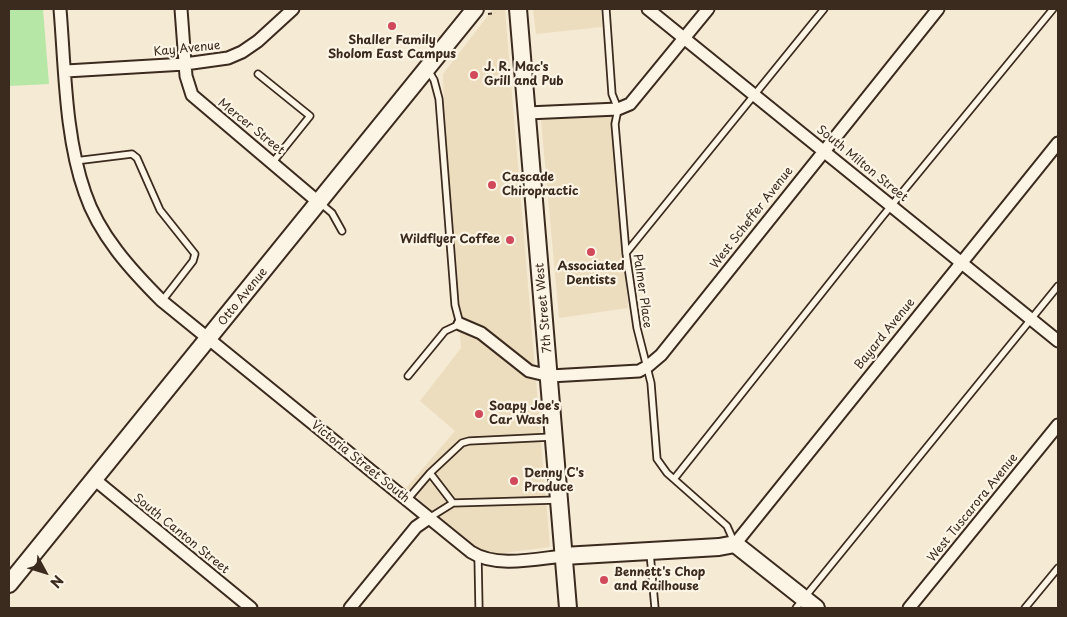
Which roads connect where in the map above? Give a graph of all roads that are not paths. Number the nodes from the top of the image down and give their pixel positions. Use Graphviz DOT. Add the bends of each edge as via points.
graph roads {
  1 [pos="60,9"];
  2 [pos="181,9"];
  3 [pos="293,9"];
  4 [pos="476,9"];
  5 [pos="518,9"];
  6 [pos="606,9"];
  7 [pos="648,9"];
  8 [pos="708,9"];
  9 [pos="824,9"];
  10 [pos="938,9"];
  11 [pos="1053,9"];
  12 [pos="684,38"];
  13 [pos="185,64"];
  14 [pos="426,69"];
  15 [pos="66,71"];
  16 [pos="258,74"];
  17 [pos="754,95"];
  18 [pos="618,109"];
  19 [pos="527,113"];
  20 [pos="1058,143"];
  21 [pos="823,151"];
  22 [pos="76,161"];
  23 [pos="273,162"];
  24 [pos="318,201"];
  25 [pos="891,206"];
  26 [pos="342,231"];
  27 [pos="626,254"];
  28 [pos="960,262"];
  29 [pos="1058,286"];
  30 [pos="162,301"];
  31 [pos="1031,319"];
  32 [pos="460,324"];
  33 [pos="209,338"];
  34 [pos="1058,341"];
  35 [pos="648,366"];
  36 [pos="408,376"];
  37 [pos="550,376"];
  38 [pos="1058,426"];
  39 [pos="554,437"];
  40 [pos="430,473"];
  41 [pos="94,479"];
  42 [pos="674,479"];
  43 [pos="407,500"];
  44 [pos="559,500"];
  45 [pos="453,504"];
  46 [pos="429,518"];
  47 [pos="735,544"];
  48 [pos="650,552"];
  49 [pos="563,556"];
  50 [pos="478,557"];
  51 [pos="1058,568"];
  52 [pos="9,584"];
  53 [pos="805,605"];
  54 [pos="251,608"];
  55 [pos="350,608"];
  56 [pos="480,608"];
  57 [pos="568,608"];
  58 [pos="655,608"];
  59 [pos="909,608"];
  60 [pos="1025,608"];
  1 -- 15 [label="street, Victoria Street South"];
  2 -- 13 [label="street, Mercer Street"];
  3 -- 13 [label="street, Kay Avenue" via="242,52 228,58"];
  4 -- 14 [label="street, Otto Avenue"];
  5 -- 19 [label="street, 7th Street West"];
  6 -- 18 [label="lane, Palmer Place" via="612,94"];
  7 -- 12 [label="street, South Milton Street"];
  8 -- 12 [label="street"];
  9 -- 17 [label="lane"];
  10 -- 21 [label="street, West Scheffer Avenue"];
  11 -- 25 [label="lane"];
  12 -- 17 [label="street, South Milton Street"];
  12 -- 18 [label="street" via="630,104"];
  13 -- 15 [label="street, Kay Avenue"];
  13 -- 23 [label="street, Mercer Street" via="188,86 199,102"];
  14 -- 24 [label="street, Otto Avenue"];
  14 -- 32 [label="lane" via="434,80 439,99 455,305"];
  15 -- 22 [label="street, Victoria Street South"];
  16 -- 23 [label="lane" via="310,116"];
  17 -- 21 [label="street, South Milton Street"];
  17 -- 27 [label="lane"];
  18 -- 19 [label="street"];
  18 -- 27 [label="lane, Palmer Place" via="615,124"];
  19 -- 37 [label="street, 7th Street West"];
  20 -- 28 [label="street, Bayard Avenue"];
  21 -- 25 [label="street, South Milton Street"];
  21 -- 35 [label="street, West Scheffer Avenue" via="661,355"];
  22 -- 30 [label="street, Victoria Street South" via="85,194 97,220 128,264"];
  22 -- 30 [label="lane" via="132,154 137,158 160,210 195,254 194,261"];
  23 -- 24 [label="street, Mercer Street"];
  24 -- 26 [label="lane" via="332,214"];
  24 -- 33 [label="street, Otto Avenue"];
  25 -- 28 [label="street, South Milton Street"];
  25 -- 42 [label="lane"];
  27 -- 35 [label="lane, Palmer Place" via="637,328"];
  28 -- 31 [label="street, South Milton Street"];
  28 -- 47 [label="street, Bayard Avenue"];
  29 -- 31 [label="lane"];
  30 -- 33 [label="street, Victoria Street South"];
  31 -- 34 [label="street, South Milton Street"];
  31 -- 53 [label="lane"];
  32 -- 36 [label="lane" via="445,331"];
  32 -- 37 [label="street" via="481,333 529,371"];
  33 -- 41 [label="street, Otto Avenue"];
  33 -- 43 [label="street, Victoria Street South"];
  35 -- 37 [label="street" via="639,371"];
  35 -- 42 [label="lane, Palmer Place" via="657,459"];
  37 -- 39 [label="street, 7th Street West"];
  38 -- 59 [label="street, West Tuscarora Avenue"];
  39 -- 40 [label="lane" via="462,443"];
  39 -- 44 [label="street, 7th Street West"];
  40 -- 43 [label="lane"];
  40 -- 45 [label="lane"];
  41 -- 52 [label="street, Otto Avenue"];
  41 -- 54 [label="street, South Canton Street"];
  42 -- 47 [label="lane, Palmer Place" via="727,526"];
  43 -- 46 [label="street, Victoria Street South"];
  44 -- 45 [label="lane"];
  44 -- 49 [label="street, 7th Street West"];
  45 -- 46 [label="lane"];
  46 -- 50 [label="street, Victoria Street South"];
  46 -- 55 [label="street" via="416,527"];
  47 -- 48 [label="street, Victoria Street South"];
  47 -- 53 [label="street"];
  48 -- 49 [label="street, Victoria Street South"];
  48 -- 58 [label="lane"];
  49 -- 50 [label="street, Victoria Street South" via="504,561"];
  49 -- 57 [label="street, 7th Street West"];
  50 -- 56 [label="lane"];
  51 -- 60 [label="lane"];
}
